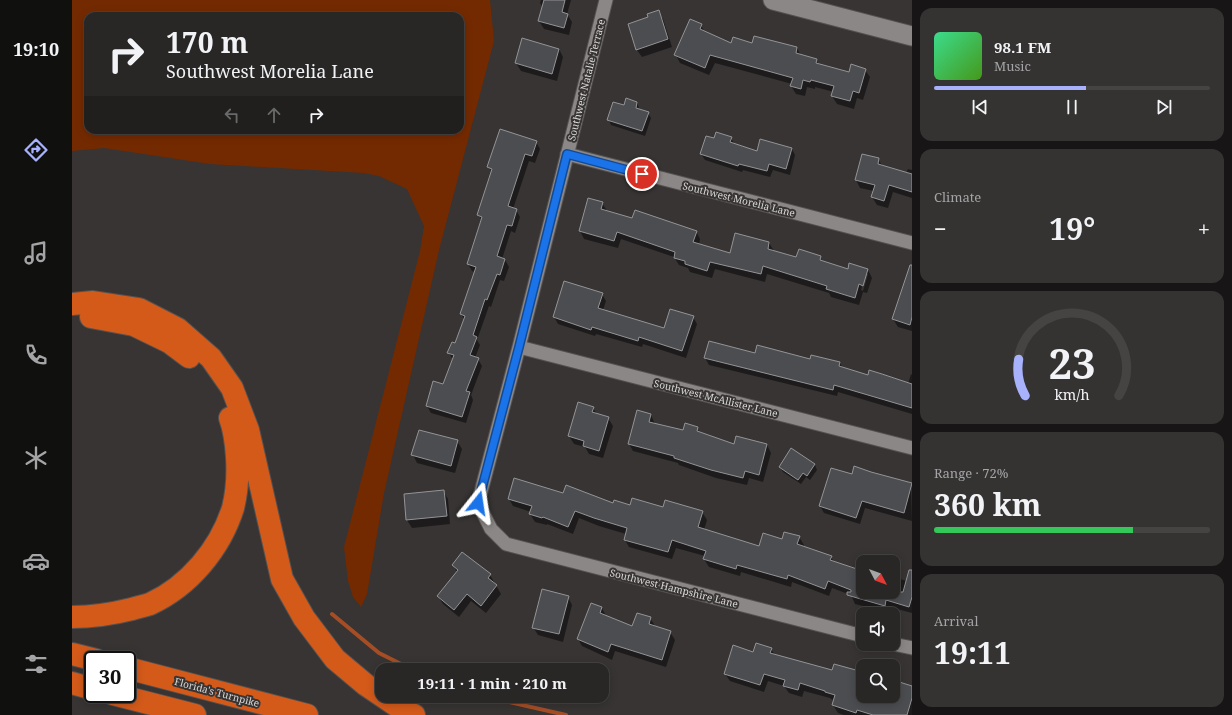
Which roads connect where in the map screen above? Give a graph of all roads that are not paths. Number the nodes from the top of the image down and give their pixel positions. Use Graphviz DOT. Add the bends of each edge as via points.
graph roads {
  1 [pos="606,0"];
  2 [pos="773,0"];
  3 [pos="912,36"];
  4 [pos="567,154"];
  5 [pos="912,243"];
  6 [pos="72,304"];
  7 [pos="72,319"];
  8 [pos="519,347"];
  9 [pos="912,448"];
  10 [pos="491,529"];
  11 [pos="72,617"];
  12 [pos="856,634"];
  13 [pos="900,645"];
  14 [pos="912,648"];
  15 [pos="72,654"];
  16 [pos="84,657"];
  17 [pos="136,670"];
  18 [pos="72,683"];
  19 [pos="84,686"];
  20 [pos="136,700"];
  21 [pos="195,715"];
  22 [pos="307,715"];
  23 [pos="414,715"];
  1 -- 4 [label="street, Southwest Natalie Terrace"];
  2 -- 3 [label="street"];
  4 -- 5 [label="street, Southwest Morelia Lane"];
  4 -- 8 [label="street, Southwest Natalie Terrace"];
  6 -- 23 [label="highway" via="93,302 139,310 178,329 211,358 232,388 248,430 282,579 301,612 335,659 366,685"];
  7 -- 11 [label="highway" via="95,317 134,325 169,342 199,366 224,402 235,431 238,474 233,507 222,535 205,561 177,588 149,604 102,615"];
  8 -- 9 [label="street, Southwest McAllister Lane"];
  8 -- 10 [label="street, Southwest Natalie Terrace" via="478,503"];
  10 -- 12 [label="street, Southwest Hampshire Lane" via="506,544"];
  13 -- 14 [label="street"];
  15 -- 16 [label="highway"];
  17 -- 22 [label="highway, Florida's Turnpike"];
  18 -- 19 [label="highway"];
  20 -- 21 [label="highway"];
}
